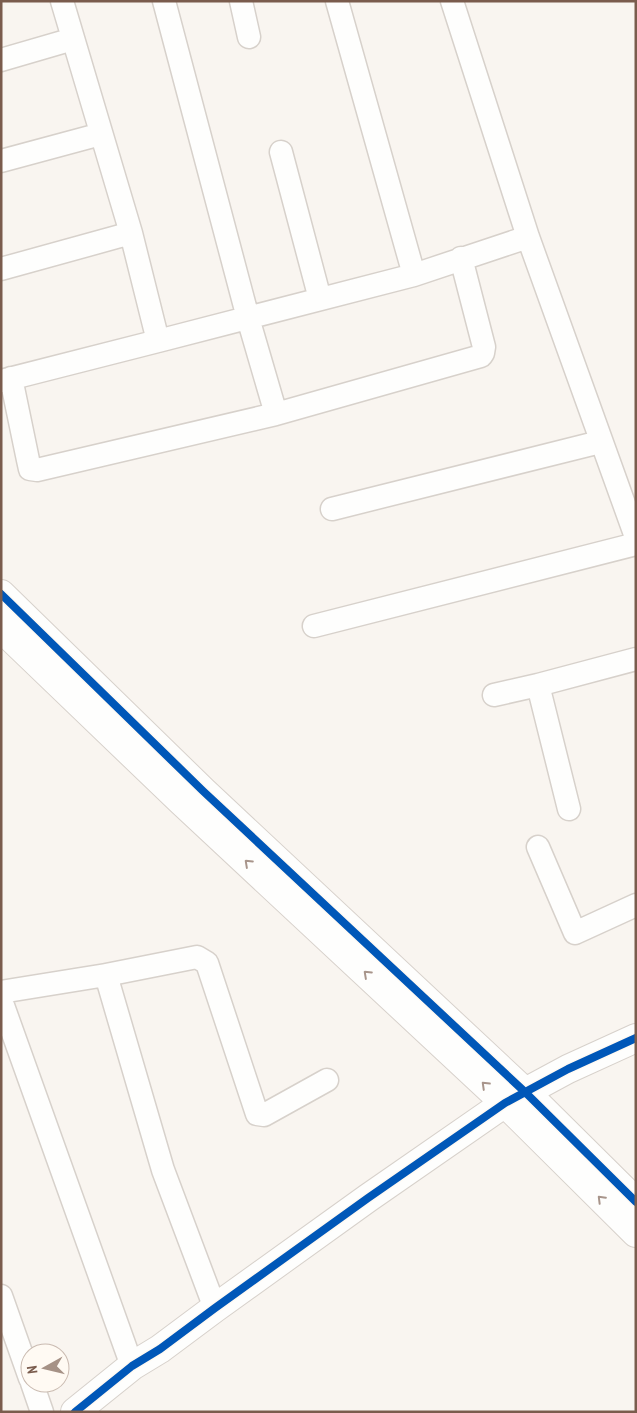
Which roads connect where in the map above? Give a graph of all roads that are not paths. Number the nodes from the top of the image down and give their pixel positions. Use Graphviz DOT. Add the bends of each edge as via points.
graph roads {
  1 [pos="62,1"];
  2 [pos="164,1"];
  3 [pos="241,1"];
  4 [pos="337,1"];
  5 [pos="452,1"];
  6 [pos="249,37"];
  7 [pos="73,39"];
  8 [pos="1,60"];
  9 [pos="102,134"];
  10 [pos="281,152"];
  11 [pos="1,161"];
  12 [pos="131,233"];
  13 [pos="528,237"];
  14 [pos="461,258"];
  15 [pos="1,269"];
  16 [pos="414,275"];
  17 [pos="320,299"];
  18 [pos="248,318"];
  19 [pos="158,341"];
  20 [pos="6,379"];
  21 [pos="276,414"];
  22 [pos="600,442"];
  23 [pos="332,509"];
  24 [pos="636,537"];
  25 [pos="636,544"];
  26 [pos="5,612"];
  27 [pos="314,626"];
  28 [pos="636,658"];
  29 [pos="538,685"];
  30 [pos="494,695"];
  31 [pos="569,809"];
  32 [pos="538,847"];
  33 [pos="636,905"];
  34 [pos="106,975"];
  35 [pos="1,992"];
  36 [pos="1,1000"];
  37 [pos="636,1038"];
  38 [pos="327,1080"];
  39 [pos="515,1098"];
  40 [pos="636,1202"];
  41 [pos="636,1233"];
  42 [pos="1,1296"];
  43 [pos="215,1308"];
  44 [pos="20,1350"];
  45 [pos="132,1366"];
  46 [pos="35,1393"];
  47 [pos="42,1412"];
  48 [pos="75,1412"];
  1 -- 7 [label="street"];
  2 -- 18 [label="street"];
  3 -- 6 [label="street"];
  4 -- 16 [label="street"];
  5 -- 13 [label="street"];
  7 -- 8 [label="street"];
  7 -- 9 [label="street"];
  9 -- 11 [label="street"];
  9 -- 12 [label="street"];
  10 -- 17 [label="street"];
  12 -- 15 [label="street"];
  12 -- 19 [label="street"];
  13 -- 14 [label="street"];
  13 -- 22 [label="street"];
  14 -- 16 [label="street"];
  14 -- 21 [label="street" via="484,347 481,356"];
  16 -- 17 [label="street"];
  17 -- 18 [label="street"];
  18 -- 19 [label="street"];
  18 -- 21 [label="street"];
  19 -- 20 [label="street"];
  20 -- 21 [label="street" via="30,468 37,470"];
  22 -- 23 [label="street"];
  22 -- 24 [label="street"];
  25 -- 27 [label="street"];
  26 -- 39 [label="street" via="203,791"];
  28 -- 29 [label="street"];
  29 -- 30 [label="street"];
  29 -- 31 [label="street"];
  32 -- 33 [label="street" via="575,933"];
  34 -- 35 [label="street"];
  34 -- 38 [label="street" via="197,957 207,963 260,1116"];
  34 -- 43 [label="street" via="163,1170"];
  36 -- 45 [label="street"];
  37 -- 39 [label="street"];
  39 -- 40 [label="street"];
  41 -- 39 [label="street, one-way"];
  39 -- 43 [label="street"];
  42 -- 44 [label="street"];
  43 -- 45 [label="street" via="160,1350"];
  45 -- 48 [label="street"];
  46 -- 47 [label="street"];
}
